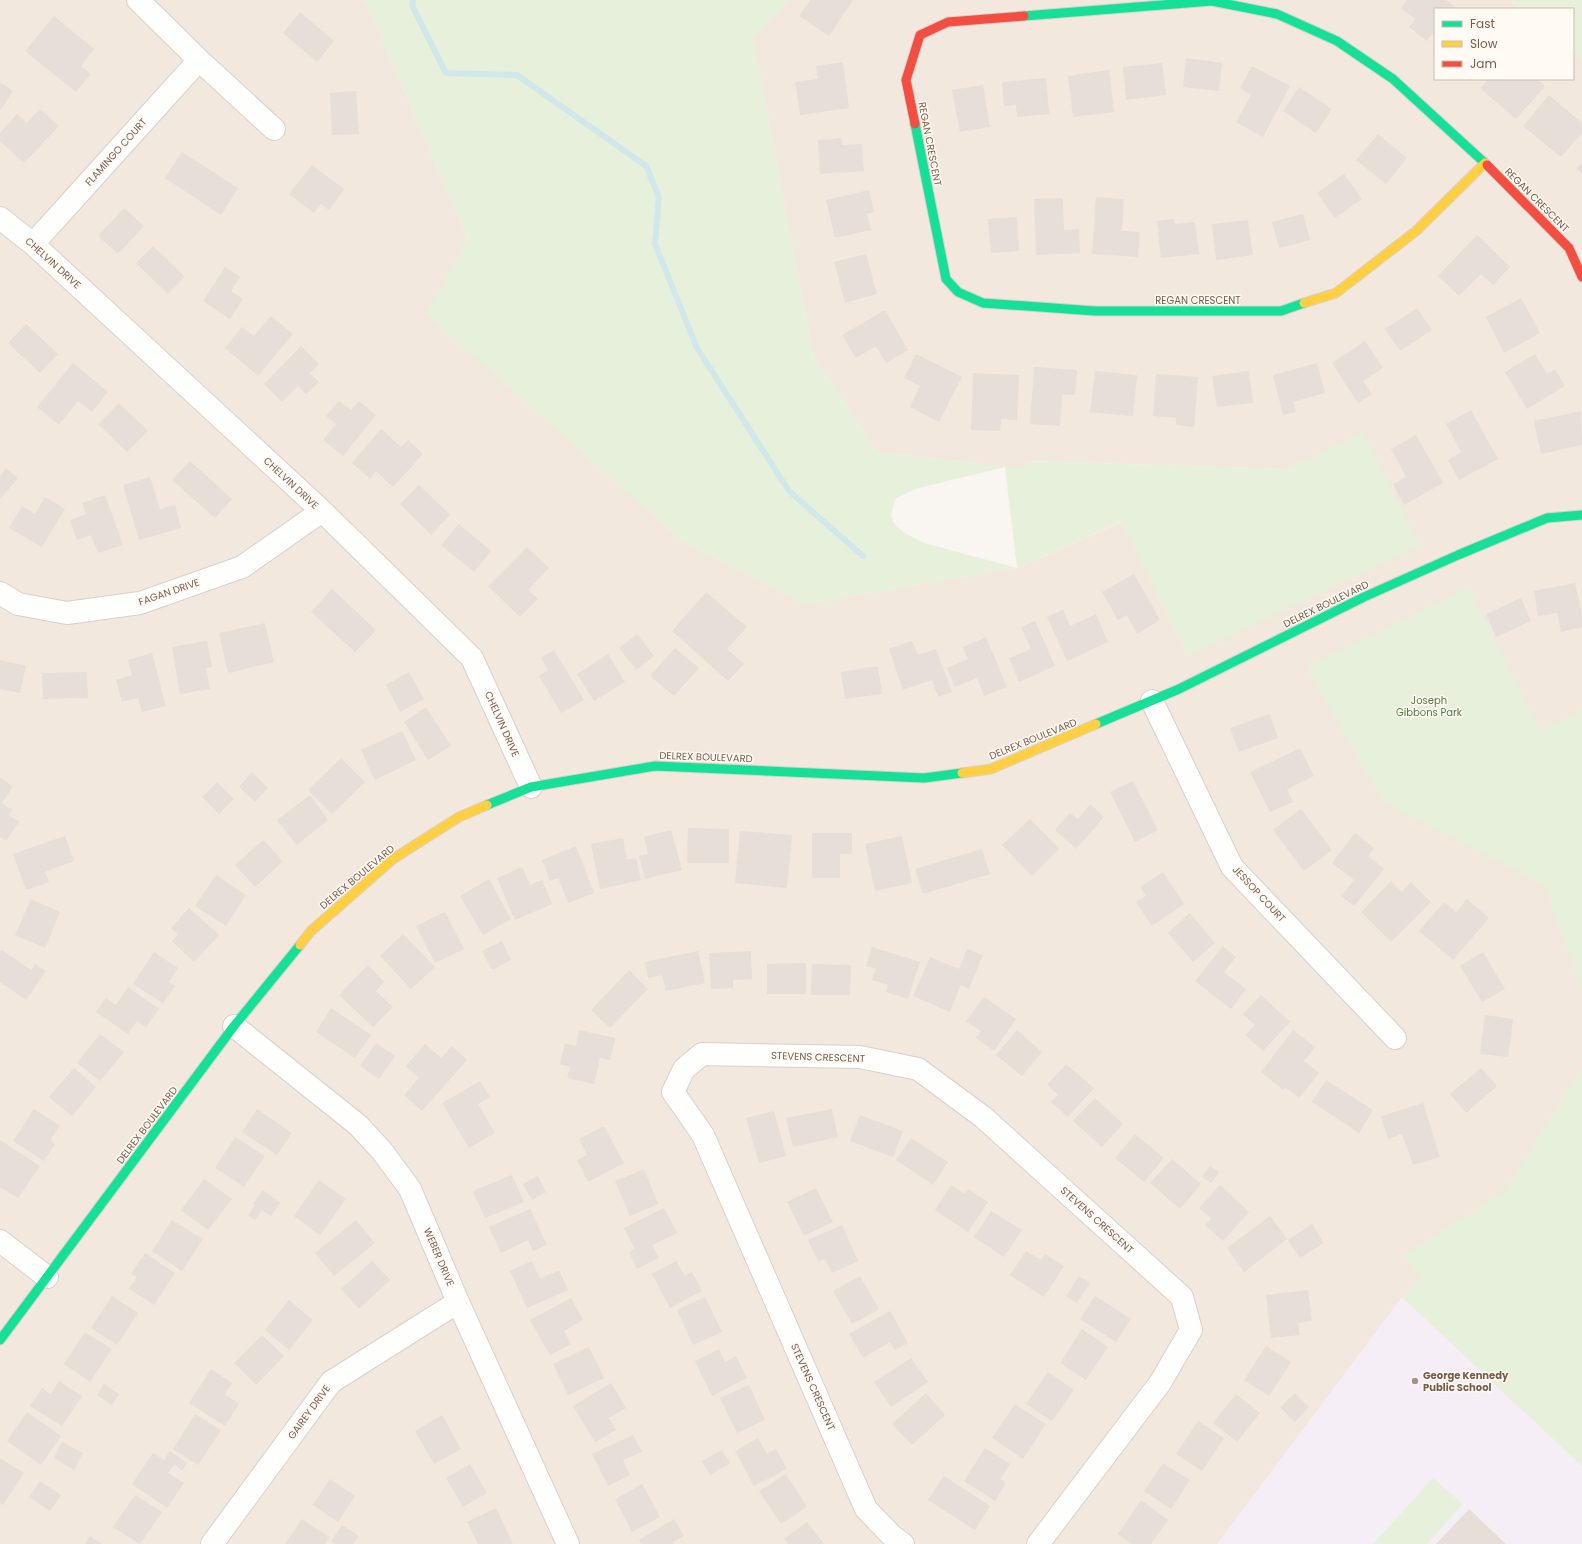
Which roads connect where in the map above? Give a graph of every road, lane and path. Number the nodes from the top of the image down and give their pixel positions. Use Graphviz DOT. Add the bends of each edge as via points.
graph roads {
  1 [pos="138,0"];
  2 [pos="199,60"];
  3 [pos="274,129"];
  4 [pos="1485,163"];
  5 [pos="0,218"];
  6 [pos="33,244"];
  7 [pos="1582,277"];
  8 [pos="322,511"];
  9 [pos="1582,515"];
  10 [pos="0,594"];
  11 [pos="1152,701"];
  12 [pos="531,787"];
  13 [pos="234,1026"];
  14 [pos="1396,1038"];
  15 [pos="0,1241"];
  16 [pos="47,1277"];
  17 [pos="458,1302"];
  18 [pos="0,1340"];
  19 [pos="212,1544"];
  20 [pos="568,1544"];
  21 [pos="903,1544"];
  22 [pos="1038,1544"];
  1 -- 2 [label="street"];
  2 -- 3 [label="street"];
  2 -- 6 [label="street, FLAMINGO COURT"];
  4 -- 4 [label="street, REGAN CRESCENT" via="1393,79 1336,41 1277,14 1212,1 948,22 920,35 906,80 946,279 958,292 984,303 1095,311 1281,311 1336,293 1416,231"];
  4 -- 7 [label="street, REGAN CRESCENT" via="1569,248"];
  5 -- 6 [label="street, CHELVIN DRIVE"];
  6 -- 8 [label="street, CHELVIN DRIVE"];
  8 -- 10 [label="street, FAGAN DRIVE" via="242,567 140,603 67,613 18,604"];
  8 -- 12 [label="street, CHELVIN DRIVE" via="472,658"];
  9 -- 11 [label="street, DELREX BOULEVARD" via="1547,518 1458,555 1364,597"];
  11 -- 12 [label="street, DELREX BOULEVARD" via="992,768 924,778 655,766"];
  11 -- 14 [label="street, JESSOP COURT" via="1232,867"];
  12 -- 13 [label="street, DELREX BOULEVARD" via="459,817 393,859 311,931"];
  13 -- 16 [label="street, DELREX BOULEVARD"];
  13 -- 17 [label="street, WEBER DRIVE" via="358,1125 382,1151 410,1189"];
  15 -- 16 [label="street"];
  16 -- 18 [label="street, DELREX BOULEVARD"];
  17 -- 19 [label="street, GAIREY DRIVE" via="331,1382"];
  17 -- 20 [label="street, WEBER DRIVE"];
  21 -- 22 [label="street, STEVENS CRESCENT" via="866,1509 703,1135 673,1092 684,1069 702,1054 860,1057 918,1069 983,1117 1182,1296 1191,1330 1160,1383"];
}
